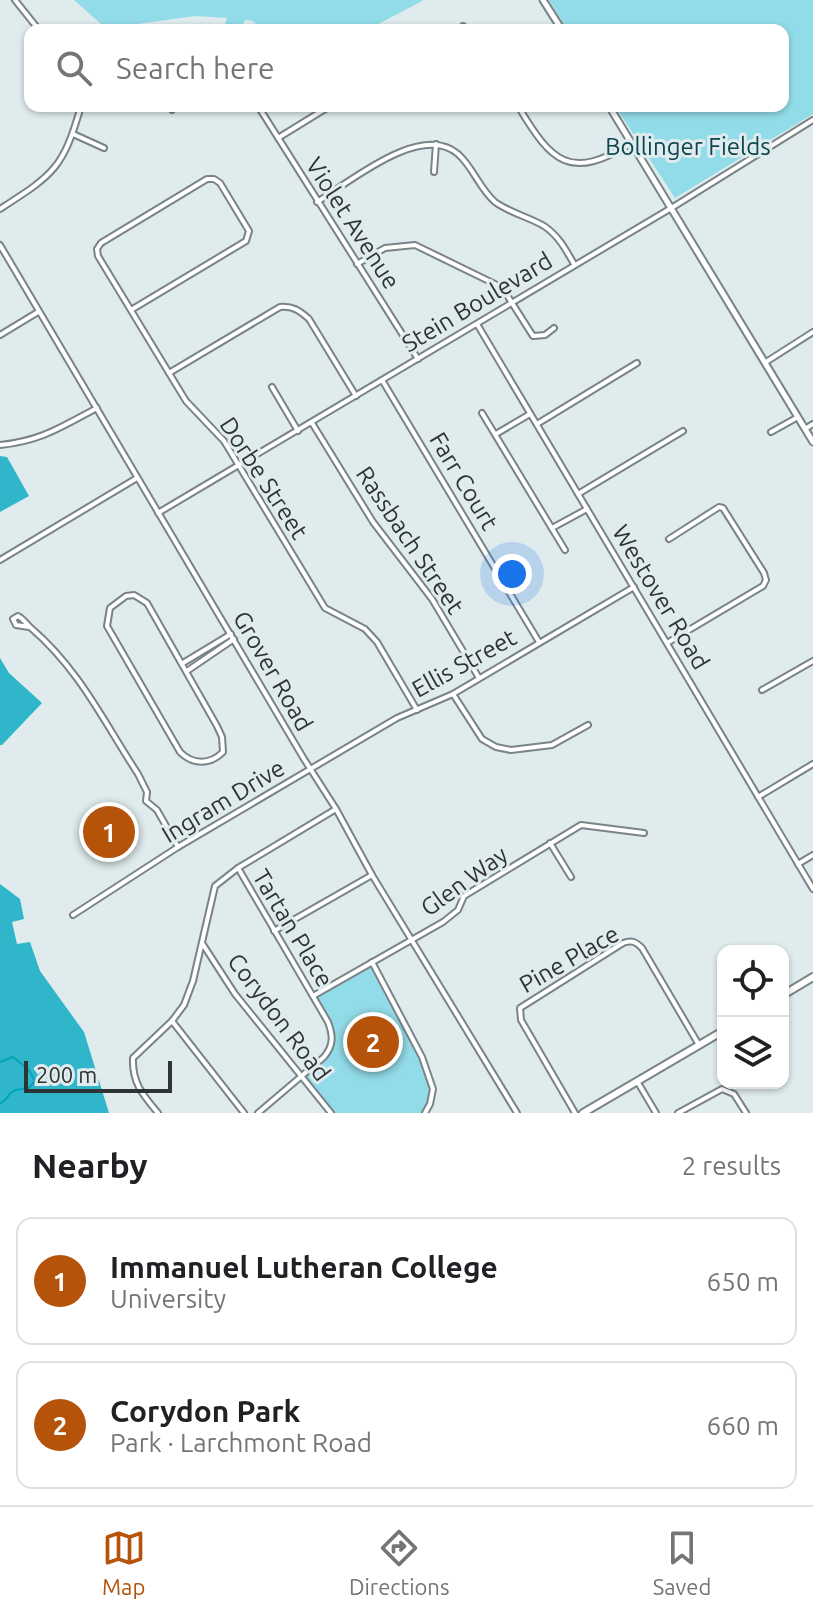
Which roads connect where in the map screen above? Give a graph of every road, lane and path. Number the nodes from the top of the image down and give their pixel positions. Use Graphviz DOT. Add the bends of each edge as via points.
graph roads {
  1 [pos="15,0"];
  2 [pos="543,0"];
  3 [pos="35,24"];
  4 [pos="558,24"];
  5 [pos="79,112"];
  6 [pos="262,112"];
  7 [pos="320,112"];
  8 [pos="522,112"];
  9 [pos="613,112"];
  10 [pos="812,123"];
  11 [pos="73,134"];
  12 [pos="278,138"];
  13 [pos="632,143"];
  14 [pos="436,144"];
  15 [pos="104,148"];
  16 [pos="434,172"];
  17 [pos="317,202"];
  18 [pos="673,207"];
  19 [pos="0,209"];
  20 [pos="0,245"];
  21 [pos="357,264"];
  22 [pos="574,264"];
  23 [pos="511,302"];
  24 [pos="131,310"];
  25 [pos="38,312"];
  26 [pos="477,324"];
  27 [pos="554,328"];
  28 [pos="813,332"];
  29 [pos="0,335"];
  30 [pos="418,359"];
  31 [pos="766,362"];
  32 [pos="637,363"];
  33 [pos="169,373"];
  34 [pos="382,380"];
  35 [pos="272,387"];
  36 [pos="356,396"];
  37 [pos="97,408"];
  38 [pos="482,413"];
  39 [pos="530,414"];
  40 [pos="798,417"];
  41 [pos="312,422"];
  42 [pos="537,424"];
  43 [pos="813,424"];
  44 [pos="805,429"];
  45 [pos="298,431"];
  46 [pos="683,431"];
  47 [pos="771,432"];
  48 [pos="496,434"];
  49 [pos="813,442"];
  50 [pos="0,445"];
  51 [pos="239,465"];
  52 [pos="137,478"];
  53 [pos="578,494"];
  54 [pos="587,509"];
  55 [pos="158,513"];
  56 [pos="552,528"];
  57 [pos="669,539"];
  58 [pos="565,550"];
  59 [pos="0,560"];
  60 [pos="634,587"];
  61 [pos="29,627"];
  62 [pos="232,637"];
  63 [pos="539,642"];
  64 [pos="667,643"];
  65 [pos="813,661"];
  66 [pos="183,663"];
  67 [pos="187,671"];
  68 [pos="479,678"];
  69 [pos="762,690"];
  70 [pos="453,694"];
  71 [pos="417,710"];
  72 [pos="588,725"];
  73 [pos="813,764"];
  74 [pos="311,770"];
  75 [pos="758,797"];
  76 [pos="336,809"];
  77 [pos="644,833"];
  78 [pos="550,843"];
  79 [pos="178,847"];
  80 [pos="813,855"];
  81 [pos="798,864"];
  82 [pos="238,868"];
  83 [pos="372,875"];
  84 [pos="571,877"];
  85 [pos="813,889"];
  86 [pos="73,915"];
  87 [pos="273,931"];
  88 [pos="411,938"];
  89 [pos="201,942"];
  90 [pos="372,962"];
  91 [pos="813,977"];
  92 [pos="789,991"];
  93 [pos="313,996"];
  94 [pos="172,1021"];
  95 [pos="717,1034"];
  96 [pos="699,1045"];
  97 [pos="302,1077"];
  98 [pos="637,1081"];
  99 [pos="158,1113"];
  100 [pos="244,1113"];
  101 [pos="258,1113"];
  102 [pos="331,1113"];
  103 [pos="425,1113"];
  104 [pos="517,1113"];
  105 [pos="575,1113"];
  106 [pos="583,1113"];
  107 [pos="656,1113"];
  108 [pos="678,1113"];
  109 [pos="746,1113"];
  1 -- 3 [label="street"];
  2 -- 4 [label="street"];
  5 -- 11 [label="street"];
  6 -- 12 [label="street, Violet Avenue"];
  7 -- 12 [label="street"];
  8 -- 13 [label="street" via="553,155 567,162 602,161"];
  9 -- 13 [label="street"];
  10 -- 18 [label="street, Stein Boulevard"];
  11 -- 15 [label="street"];
  11 -- 19 [label="street" via="52,173"];
  12 -- 17 [label="street, Violet Avenue"];
  13 -- 18 [label="street"];
  14 -- 16 [label="street"];
  14 -- 17 [label="street" via="407,147"];
  14 -- 22 [label="street" via="460,156 493,200 556,236"];
  17 -- 21 [label="street, Violet Avenue"];
  18 -- 22 [label="street, Stein Boulevard"];
  18 -- 31 [label="street"];
  20 -- 25 [label="street, Grover Road"];
  21 -- 23 [label="street" via="385,248 415,245 495,284"];
  21 -- 30 [label="street, Violet Avenue"];
  22 -- 23 [label="street, Stein Boulevard"];
  23 -- 26 [label="street, Stein Boulevard"];
  23 -- 27 [label="street" via="533,336"];
  24 -- 24 [label="street, Dorbe Street" via="97,249 214,179 249,231 246,241"];
  24 -- 33 [label="street, Dorbe Street"];
  25 -- 29 [label="street"];
  25 -- 37 [label="street, Grover Road"];
  26 -- 30 [label="street, Stein Boulevard"];
  26 -- 39 [label="street, Westover Road"];
  28 -- 31 [label="street"];
  30 -- 34 [label="street, Stein Boulevard"];
  31 -- 40 [label="street"];
  32 -- 42 [label="street"];
  33 -- 36 [label="street" via="287,306 309,319"];
  33 -- 51 [label="street, Dorbe Street"];
  34 -- 36 [label="street, Stein Boulevard"];
  34 -- 63 [label="street, Farr Court"];
  35 -- 45 [label="street"];
  36 -- 41 [label="street, Stein Boulevard"];
  37 -- 50 [label="street" via="44,437"];
  37 -- 52 [label="street, Grover Road"];
  38 -- 48 [label="street"];
  39 -- 42 [label="street, Westover Road"];
  39 -- 48 [label="street"];
  40 -- 44 [label="street"];
  40 -- 47 [label="street"];
  41 -- 45 [label="street, Stein Boulevard"];
  41 -- 68 [label="street, Rassbach Street"];
  42 -- 53 [label="street, Westover Road"];
  43 -- 44 [label="street"];
  44 -- 49 [label="street"];
  45 -- 51 [label="street, Stein Boulevard"];
  46 -- 53 [label="street"];
  48 -- 56 [label="street"];
  51 -- 55 [label="street, Stein Boulevard"];
  51 -- 71 [label="street, Dorbe Street" via="325,608 365,629 377,642"];
  52 -- 55 [label="street, Grover Road"];
  52 -- 59 [label="street"];
  53 -- 54 [label="street, Westover Road"];
  54 -- 56 [label="street"];
  54 -- 60 [label="street, Westover Road"];
  55 -- 62 [label="street, Grover Road"];
  56 -- 58 [label="street"];
  57 -- 64 [label="street" via="723,508 766,580"];
  60 -- 63 [label="street, Ellis Street"];
  60 -- 64 [label="street, Westover Road"];
  61 -- 79 [label="street" via="67,663"];
  62 -- 66 [label="street"];
  62 -- 67 [label="street"];
  62 -- 74 [label="street, Grover Road"];
  63 -- 68 [label="street, Ellis Street"];
  64 -- 75 [label="street, Westover Road"];
  65 -- 69 [label="street"];
  66 -- 67 [label="street"];
  66 -- 67 [label="street" via="141,597 126,596 110,608 107,626 180,752 197,762 215,759 223,752 222,737"];
  68 -- 70 [label="street, Ellis Street"];
  70 -- 71 [label="street, Ellis Street"];
  70 -- 72 [label="street" via="482,739 496,747 552,745"];
  71 -- 74 [label="street, Ellis Street"];
  73 -- 75 [label="street"];
  74 -- 76 [label="street, Grover Road"];
  74 -- 79 [label="street, Ingram Drive"];
  75 -- 81 [label="street, Westover Road"];
  76 -- 82 [label="street"];
  76 -- 83 [label="street, Grover Road"];
  77 -- 78 [label="street, Glen Way" via="581,825"];
  78 -- 84 [label="street"];
  78 -- 88 [label="street, Glen Way" via="464,896 458,910 443,922"];
  79 -- 86 [label="street, Ingram Drive"];
  80 -- 81 [label="street"];
  81 -- 85 [label="street, Westover Road"];
  82 -- 87 [label="street, Tartan Place"];
  82 -- 89 [label="street" via="215,886"];
  83 -- 87 [label="street"];
  83 -- 88 [label="street, Grover Road"];
  87 -- 93 [label="street, Tartan Place"];
  88 -- 90 [label="street, Glen Way"];
  88 -- 104 [label="street, Grover Road"];
  89 -- 94 [label="street" via="193,981"];
  89 -- 97 [label="street, Corydon Road"];
  90 -- 93 [label="street, Glen Way"];
  90 -- 103 [label="street" via="422,1057 433,1089"];
  91 -- 92 [label="main road"];
  93 -- 97 [label="street, Tartan Place" via="333,1035 330,1050"];
  94 -- 99 [label="street" via="133,1058 132,1076"];
  94 -- 100 [label="street"];
  95 -- 96 [label="main road"];
  96 -- 98 [label="main road"];
  96 -- 105 [label="street, Pine Place" via="642,948 636,942 623,943 520,1008 521,1020"];
  97 -- 101 [label="street, Tartan Place"];
  97 -- 102 [label="street, Corydon Road"];
  98 -- 106 [label="main road"];
  98 -- 107 [label="street"];
  108 -- 109 [label="street" via="722,1089 734,1094"];
}
